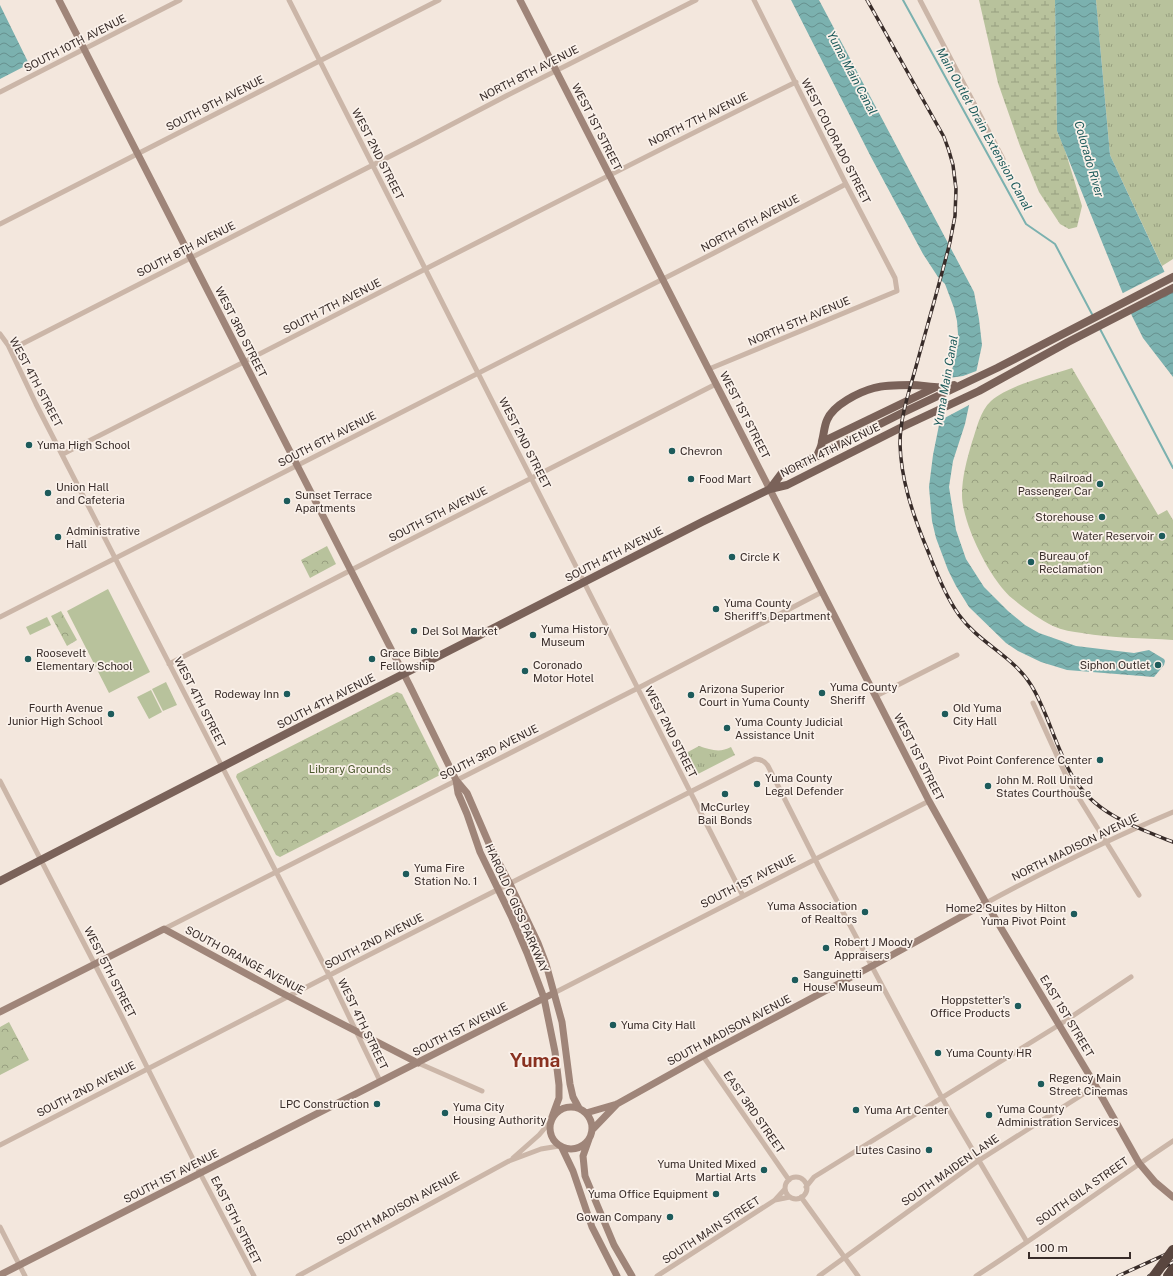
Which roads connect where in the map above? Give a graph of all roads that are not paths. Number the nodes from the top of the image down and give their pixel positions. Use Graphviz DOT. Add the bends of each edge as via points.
graph roads {
  1 [pos="59,0"];
  2 [pos="180,0"];
  3 [pos="289,0"];
  4 [pos="439,0"];
  5 [pos="520,0"];
  6 [pos="696,0"];
  7 [pos="754,0"];
  8 [pos="920,0"];
  9 [pos="84,49"];
  10 [pos="320,61"];
  11 [pos="556,70"];
  12 [pos="796,82"];
  13 [pos="0,92"];
  14 [pos="138,154"];
  15 [pos="1003,159"];
  16 [pos="373,166"];
  17 [pos="610,175"];
  18 [pos="846,184"];
  19 [pos="0,224"];
  20 [pos="191,258"];
  21 [pos="425,269"];
  22 [pos="1173,277"];
  23 [pos="663,279"];
  24 [pos="1173,288"];
  25 [pos="898,291"];
  26 [pos="0,334"];
  27 [pos="8,345"];
  28 [pos="244,363"];
  29 [pos="709,369"];
  30 [pos="478,373"];
  31 [pos="716,384"];
  32 [pos="934,388"];
  33 [pos="947,390"];
  34 [pos="822,442"];
  35 [pos="62,454"];
  36 [pos="817,456"];
  37 [pos="297,466"];
  38 [pos="531,478"];
  39 [pos="770,489"];
  40 [pos="116,558"];
  41 [pos="351,571"];
  42 [pos="584,582"];
  43 [pos="822,592"];
  44 [pos="0,617"];
  45 [pos="957,655"];
  46 [pos="169,664"];
  47 [pos="403,674"];
  48 [pos="637,688"];
  49 [pos="876,696"];
  50 [pos="1033,703"];
  51 [pos="222,767"];
  52 [pos="456,780"];
  53 [pos="0,781"];
  54 [pos="690,792"];
  55 [pos="929,801"];
  56 [pos="1173,812"];
  57 [pos="1106,841"];
  58 [pos="815,858"];
  59 [pos="41,861"];
  60 [pos="276,872"];
  61 [pos="0,881"];
  62 [pos="510,884"];
  63 [pos="499,890"];
  64 [pos="1139,895"];
  65 [pos="743,896"];
  66 [pos="986,903"];
  67 [pos="164,929"];
  68 [pos="95,964"];
  69 [pos="872,966"];
  70 [pos="329,975"];
  71 [pos="1131,978"];
  72 [pos="554,993"];
  73 [pos="289,997"];
  74 [pos="544,998"];
  75 [pos="0,1012"];
  76 [pos="1060,1025"];
  77 [pos="356,1030"];
  78 [pos="703,1056"];
  79 [pos="418,1063"];
  80 [pos="148,1068"];
  81 [pos="380,1081"];
  82 [pos="1096,1086"];
  83 [pos="482,1091"];
  84 [pos="942,1098"];
  85 [pos="617,1104"];
  86 [pos="579,1108"];
  87 [pos="586,1113"];
  88 [pos="551,1119"];
  89 [pos="592,1130"];
  90 [pos="589,1140"];
  91 [pos="1173,1141"];
  92 [pos="1173,1144"];
  93 [pos="0,1145"];
  94 [pos="1165,1146"];
  95 [pos="560,1147"];
  96 [pos="509,1161"];
  97 [pos="978,1161"];
  98 [pos="1139,1163"];
  99 [pos="200,1173"];
  100 [pos="814,1177"];
  101 [pos="800,1178"];
  102 [pos="789,1180"];
  103 [pos="806,1187"];
  104 [pos="785,1189"];
  105 [pos="790,1197"];
  106 [pos="801,1197"];
  107 [pos="1173,1197"];
  108 [pos="775,1200"];
  109 [pos="0,1227"];
  110 [pos="1027,1242"];
  111 [pos="1173,1250"];
  112 [pos="844,1257"];
  113 [pos="19,1265"];
  114 [pos="1173,1269"];
  115 [pos="0,1275"];
  116 [pos="25,1276"];
  117 [pos="254,1276"];
  118 [pos="298,1276"];
  119 [pos="617,1276"];
  120 [pos="632,1276"];
  121 [pos="657,1276"];
  122 [pos="819,1276"];
  123 [pos="858,1276"];
  124 [pos="976,1276"];
  125 [pos="1154,1276"];
  126 [pos="1168,1276"];
  1 -- 9 [label="street, WEST 3RD STREET"];
  2 -- 9 [label="street, SOUTH 10TH AVENUE"];
  3 -- 10 [label="street, WEST 2ND STREET"];
  4 -- 10 [label="street, SOUTH 9TH AVENUE"];
  5 -- 11 [label="street, WEST 1ST STREET"];
  6 -- 11 [label="street, NORTH 8TH AVENUE"];
  7 -- 12 [label="street, WEST COLORADO STREET"];
  8 -- 15 [label="street"];
  9 -- 13 [label="street, SOUTH 10TH AVENUE"];
  9 -- 14 [label="street, WEST 3RD STREET"];
  10 -- 14 [label="street, SOUTH 9TH AVENUE"];
  10 -- 16 [label="street, WEST 2ND STREET"];
  11 -- 16 [label="street, NORTH 8TH AVENUE"];
  11 -- 17 [label="street, WEST 1ST STREET"];
  12 -- 17 [label="street, NORTH 7TH AVENUE"];
  12 -- 18 [label="street, WEST COLORADO STREET"];
  14 -- 19 [label="street, SOUTH 9TH AVENUE"];
  14 -- 20 [label="street, WEST 3RD STREET"];
  16 -- 20 [label="street, SOUTH 8TH AVENUE"];
  16 -- 21 [label="street, WEST 2ND STREET"];
  17 -- 21 [label="street, SOUTH 7TH AVENUE"];
  17 -- 23 [label="street, WEST 1ST STREET"];
  18 -- 23 [label="street, NORTH 6TH AVENUE"];
  18 -- 25 [label="street, WEST COLORADO STREET" via="895,278"];
  20 -- 27 [label="street, SOUTH 8TH AVENUE" via="18,346"];
  20 -- 28 [label="street, WEST 3RD STREET"];
  21 -- 28 [label="street, SOUTH 7TH AVENUE"];
  21 -- 30 [label="street, WEST 2ND STREET"];
  22 -- 33 [label="main road, NORTH 4TH AVENUE" via="997,368"];
  23 -- 29 [label="street, WEST 1ST STREET"];
  23 -- 30 [label="street, SOUTH 6TH AVENUE"];
  24 -- 39 [label="main road, NORTH 4TH AVENUE" via="942,410 902,427 787,485"];
  25 -- 29 [label="street, NORTH 5TH AVENUE"];
  26 -- 27 [label="street, WEST 4TH STREET"];
  27 -- 35 [label="street, WEST 4TH STREET"];
  28 -- 35 [label="street, SOUTH 7TH AVENUE"];
  28 -- 37 [label="street, WEST 3RD STREET"];
  29 -- 31 [label="street, WEST 1ST STREET"];
  30 -- 37 [label="street, SOUTH 6TH AVENUE"];
  30 -- 38 [label="street, WEST 2ND STREET"];
  31 -- 38 [label="street, SOUTH 5TH AVENUE"];
  31 -- 39 [label="street, WEST 1ST STREET"];
  32 -- 33 [label="main road"];
  32 -- 34 [label="main road"];
  32 -- 34 [label="main road" via="911,385 882,387 855,396 832,411 826,421"];
  33 -- 36 [label="main road, NORTH 4TH AVENUE"];
  34 -- 36 [label="main road"];
  35 -- 40 [label="street, WEST 4TH STREET"];
  36 -- 39 [label="main road, NORTH 4TH AVENUE" via="782,473"];
  37 -- 40 [label="street, SOUTH 6TH AVENUE"];
  37 -- 41 [label="street, WEST 3RD STREET"];
  38 -- 41 [label="street, SOUTH 5TH AVENUE"];
  38 -- 42 [label="street, WEST 2ND STREET"];
  39 -- 42 [label="main road, SOUTH 4TH AVENUE"];
  39 -- 43 [label="street, WEST 1ST STREET"];
  40 -- 44 [label="street, SOUTH 6TH AVENUE"];
  40 -- 46 [label="street, WEST 4TH STREET"];
  41 -- 46 [label="street, SOUTH 5TH AVENUE"];
  41 -- 47 [label="street, WEST 3RD STREET"];
  42 -- 47 [label="main road, SOUTH 4TH AVENUE"];
  42 -- 48 [label="street, WEST 2ND STREET"];
  43 -- 48 [label="street, SOUTH 3RD AVENUE"];
  43 -- 49 [label="street, WEST 1ST STREET"];
  45 -- 49 [label="street"];
  46 -- 51 [label="street, WEST 4TH STREET"];
  47 -- 51 [label="main road, SOUTH 4TH AVENUE"];
  47 -- 52 [label="street, HAROLD C GISS PARKWAY"];
  48 -- 52 [label="street, SOUTH 3RD AVENUE"];
  48 -- 54 [label="street, WEST 2ND STREET"];
  49 -- 55 [label="street, WEST 1ST STREET"];
  50 -- 57 [label="street" via="1069,782"];
  51 -- 59 [label="main road, SOUTH 4TH AVENUE"];
  51 -- 60 [label="street, WEST 4TH STREET"];
  52 -- 60 [label="street, SOUTH 3RD AVENUE"];
  52 -- 62 [label="street, HAROLD C GISS PARKWAY" via="467,793"];
  52 -- 63 [label="street, HAROLD C GISS PARKWAY" via="458,793 480,852"];
  53 -- 59 [label="street, WEST 5TH STREET"];
  54 -- 58 [label="street, SOUTH 2ND AVENUE" via="755,759 763,760"];
  54 -- 62 [label="street, SOUTH 2ND AVENUE"];
  54 -- 65 [label="street, WEST 2ND STREET"];
  55 -- 58 [label="street, SOUTH 1ST AVENUE"];
  55 -- 66 [label="street, WEST 1ST STREET"];
  56 -- 57 [label="street, NORTH MADISON AVENUE"];
  57 -- 64 [label="street"];
  57 -- 66 [label="street, NORTH MADISON AVENUE"];
  58 -- 65 [label="street, SOUTH 1ST AVENUE"];
  58 -- 69 [label="street"];
  59 -- 61 [label="main road, SOUTH 4TH AVENUE"];
  59 -- 68 [label="street, WEST 5TH STREET"];
  60 -- 67 [label="street, SOUTH 3RD AVENUE"];
  60 -- 70 [label="street, WEST 4TH STREET"];
  62 -- 63 [label="street, SOUTH 2ND AVENUE"];
  62 -- 72 [label="street, HAROLD C GISS PARKWAY" via="538,943"];
  63 -- 70 [label="street, SOUTH 2ND AVENUE"];
  63 -- 74 [label="street, HAROLD C GISS PARKWAY"];
  65 -- 72 [label="street, SOUTH 1ST AVENUE"];
  66 -- 69 [label="street, SOUTH MADISON AVENUE"];
  66 -- 76 [label="street, EAST 1ST STREET"];
  67 -- 68 [label="street"];
  67 -- 73 [label="street, SOUTH ORANGE AVENUE"];
  68 -- 75 [label="street"];
  68 -- 80 [label="street, WEST 5TH STREET"];
  69 -- 78 [label="street, SOUTH MADISON AVENUE"];
  69 -- 84 [label="street"];
  70 -- 73 [label="street, SOUTH 2ND AVENUE"];
  70 -- 77 [label="street, WEST 4TH STREET"];
  71 -- 76 [label="street"];
  72 -- 74 [label="street, SOUTH 1ST AVENUE"];
  72 -- 86 [label="street, HAROLD C GISS PARKWAY" via="562,1022 573,1098"];
  73 -- 77 [label="street, SOUTH ORANGE AVENUE"];
  73 -- 80 [label="street, SOUTH 2ND AVENUE"];
  74 -- 79 [label="street, SOUTH 1ST AVENUE"];
  74 -- 88 [label="street, HAROLD C GISS PARKWAY" via="559,1085 559,1098"];
  76 -- 82 [label="street, EAST 1ST STREET"];
  76 -- 84 [label="street"];
  77 -- 79 [label="street, SOUTH ORANGE AVENUE"];
  77 -- 81 [label="street, WEST 4TH STREET"];
  78 -- 85 [label="street, SOUTH MADISON AVENUE"];
  78 -- 102 [label="street, EAST 3RD STREET"];
  79 -- 81 [label="street, SOUTH 1ST AVENUE"];
  79 -- 83 [label="street, SOUTH ORANGE AVENUE"];
  80 -- 93 [label="street, SOUTH 2ND AVENUE"];
  80 -- 99 [label="street, WEST 5TH STREET"];
  81 -- 99 [label="street, SOUTH 1ST AVENUE"];
  82 -- 97 [label="street, SOUTH MAIDEN LANE"];
  82 -- 98 [label="street, EAST 1ST STREET"];
  84 -- 97 [label="street"];
  84 -- 100 [label="street"];
  85 -- 87 [label="street, SOUTH MADISON AVENUE"];
  85 -- 89 [label="street"];
  86 -- 87 [label="street"];
  86 -- 88 [label="street" via="567,1107 556,1112"];
  87 -- 89 [label="street" via="590,1118"];
  88 -- 95 [label="street" via="550,1135"];
  88 -- 96 [label="street, SOUTH MADISON AVENUE" via="539,1135"];
  89 -- 90 [label="street"];
  90 -- 95 [label="street" via="578,1148"];
  90 -- 120 [label="street" via="583,1156 585,1176 614,1245"];
  91 -- 94 [label="street, SOUTH GILA STREET"];
  92 -- 94 [label="street"];
  94 -- 98 [label="street, SOUTH GILA STREET"];
  95 -- 96 [label="street, SOUTH MADISON AVENUE" via="541,1149"];
  95 -- 119 [label="street" via="573,1171 592,1227"];
  96 -- 118 [label="street, SOUTH MADISON AVENUE"];
  97 -- 110 [label="street"];
  97 -- 112 [label="street, SOUTH MAIDEN LANE"];
  98 -- 107 [label="street, EAST 1ST STREET" via="1155,1182"];
  98 -- 110 [label="street, SOUTH GILA STREET"];
  99 -- 113 [label="street, SOUTH 1ST AVENUE"];
  99 -- 117 [label="street, EAST 5TH STREET"];
  100 -- 101 [label="street"];
  100 -- 103 [label="street"];
  101 -- 102 [label="street" via="794,1177"];
  101 -- 103 [label="street"];
  102 -- 104 [label="street"];
  103 -- 106 [label="street"];
  104 -- 105 [label="street"];
  104 -- 108 [label="street, SOUTH MAIN STREET"];
  105 -- 106 [label="street"];
  105 -- 108 [label="street, SOUTH MAIN STREET"];
  106 -- 112 [label="street"];
  108 -- 121 [label="street, SOUTH MAIN STREET"];
  109 -- 113 [label="street"];
  110 -- 124 [label="street, SOUTH GILA STREET"];
  111 -- 125 [label="highway, bridge"];
  112 -- 122 [label="street, SOUTH MAIDEN LANE"];
  112 -- 123 [label="street"];
  113 -- 115 [label="street, SOUTH 1ST AVENUE"];
  113 -- 116 [label="street"];
  114 -- 126 [label="highway"];
}
